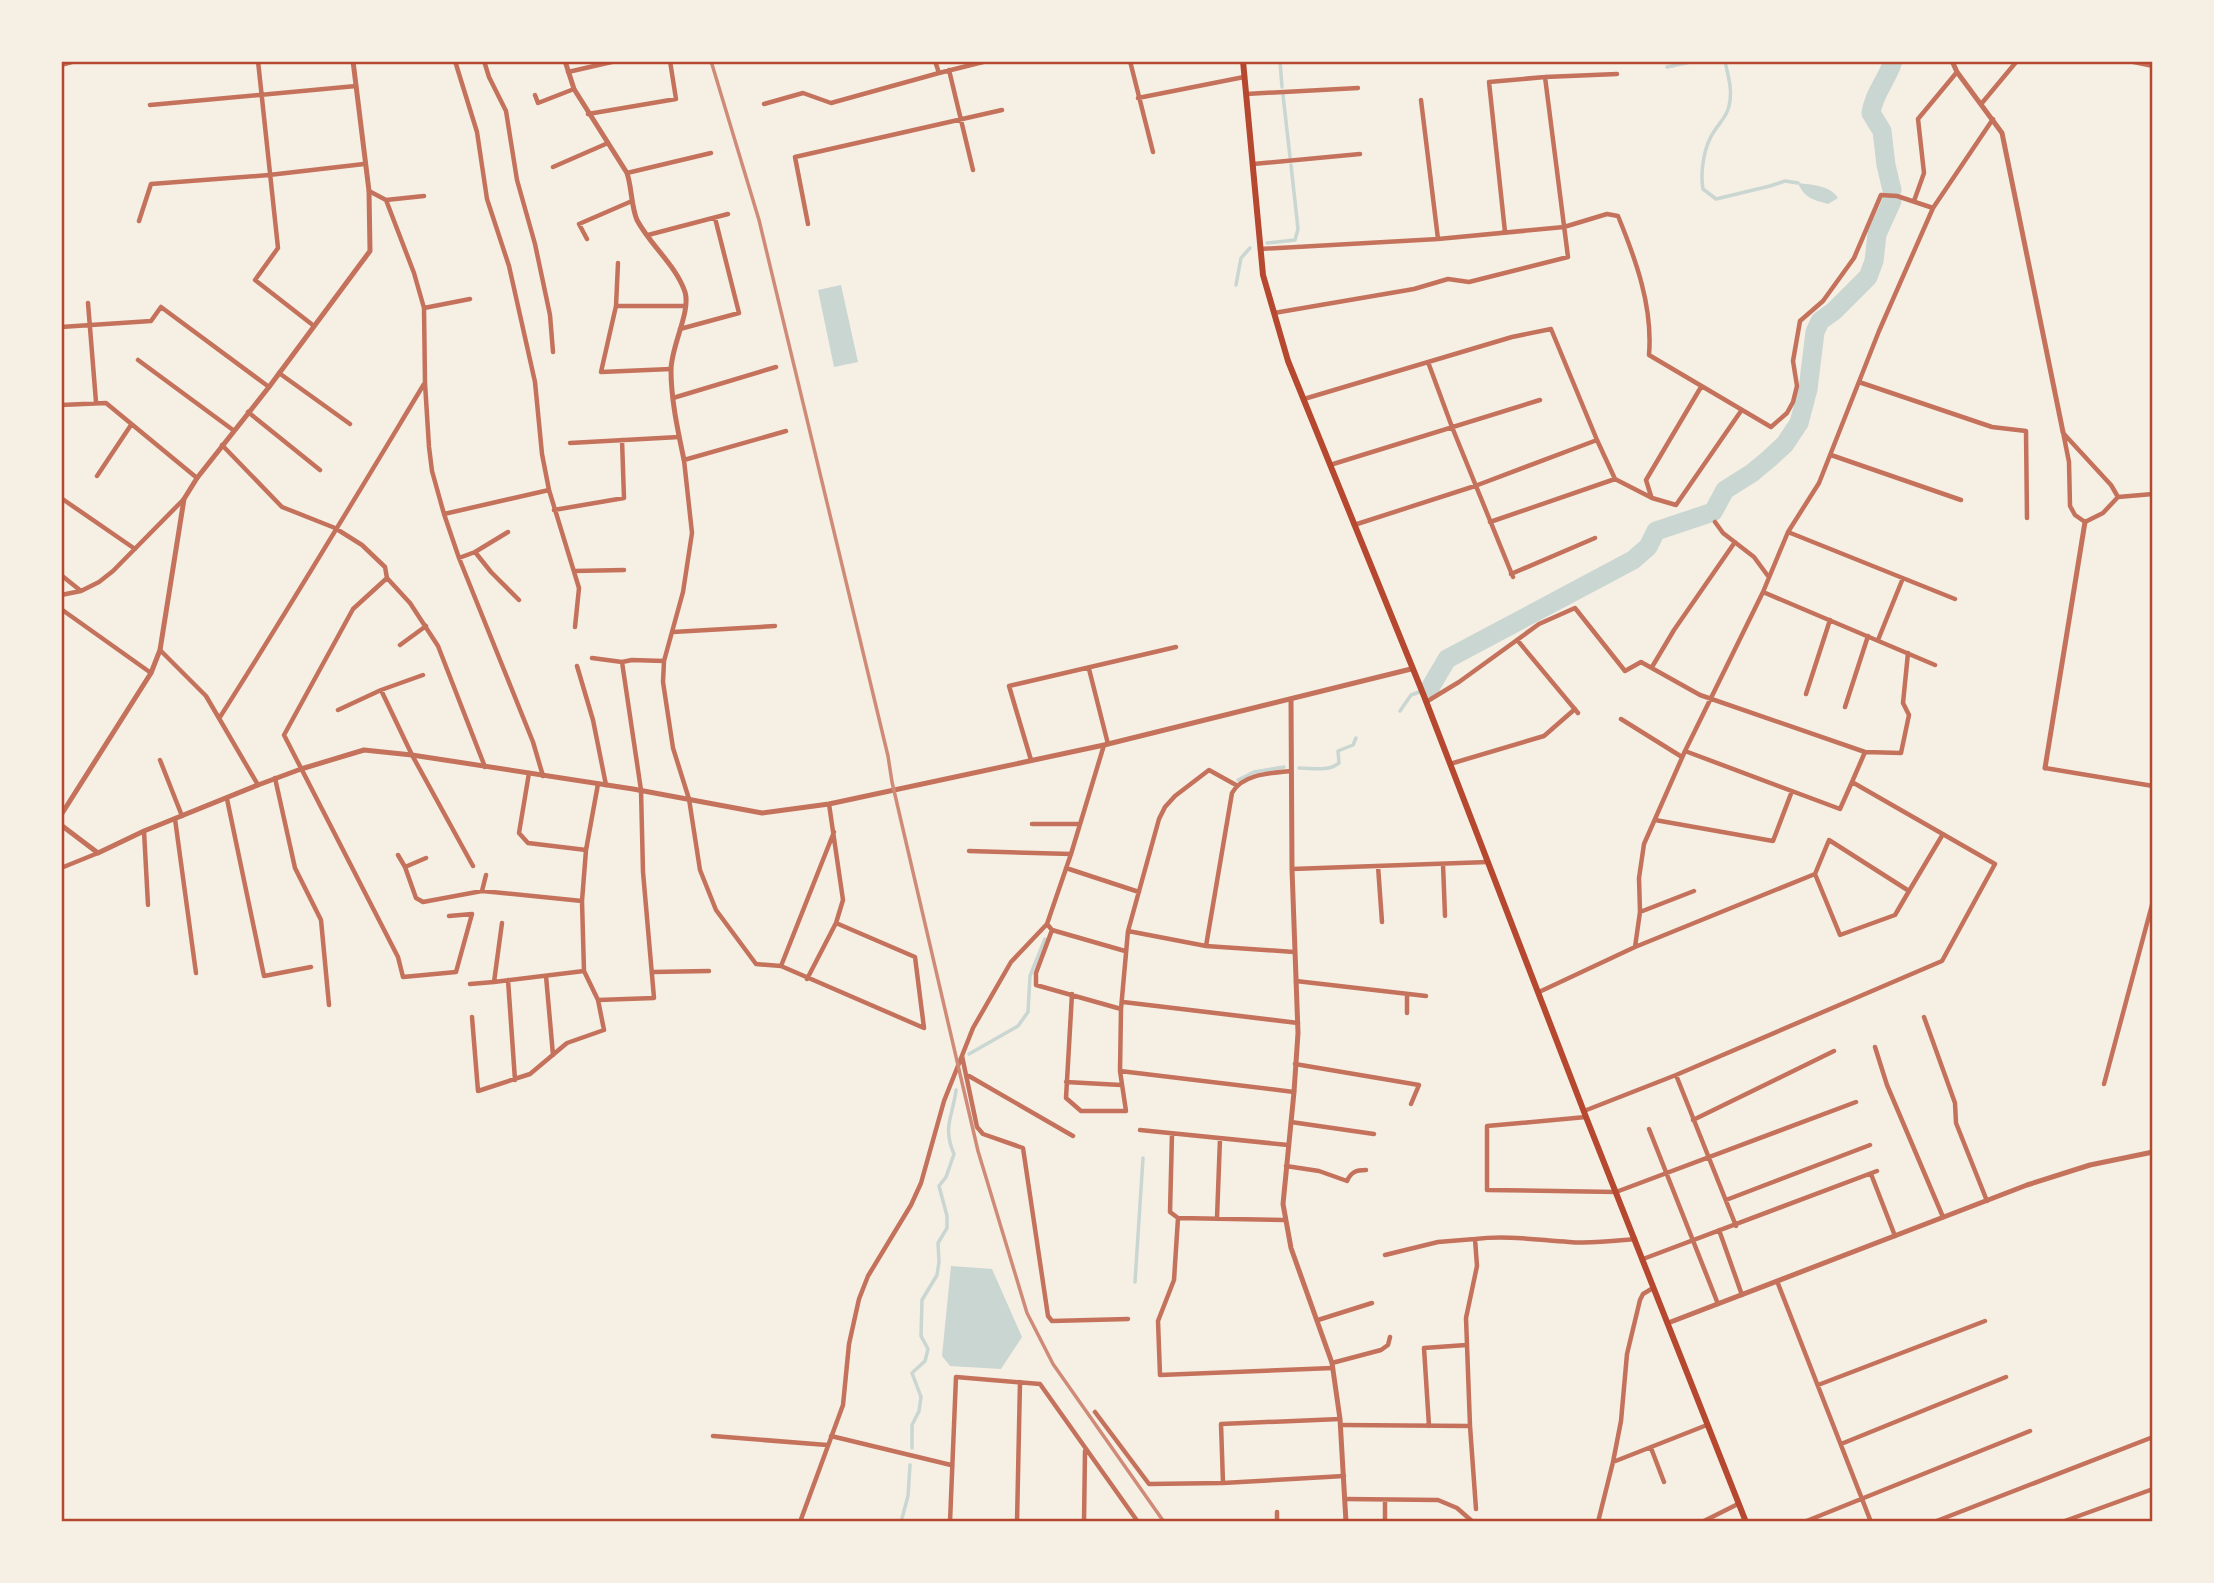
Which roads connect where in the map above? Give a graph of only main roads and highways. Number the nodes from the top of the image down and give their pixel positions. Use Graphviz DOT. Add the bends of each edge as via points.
graph roads {
  1 [pos="1243,61"];
  2 [pos="1746,1522"];
  1 -- 2 [label="main road" via="1263,275 1273,314"];
}
